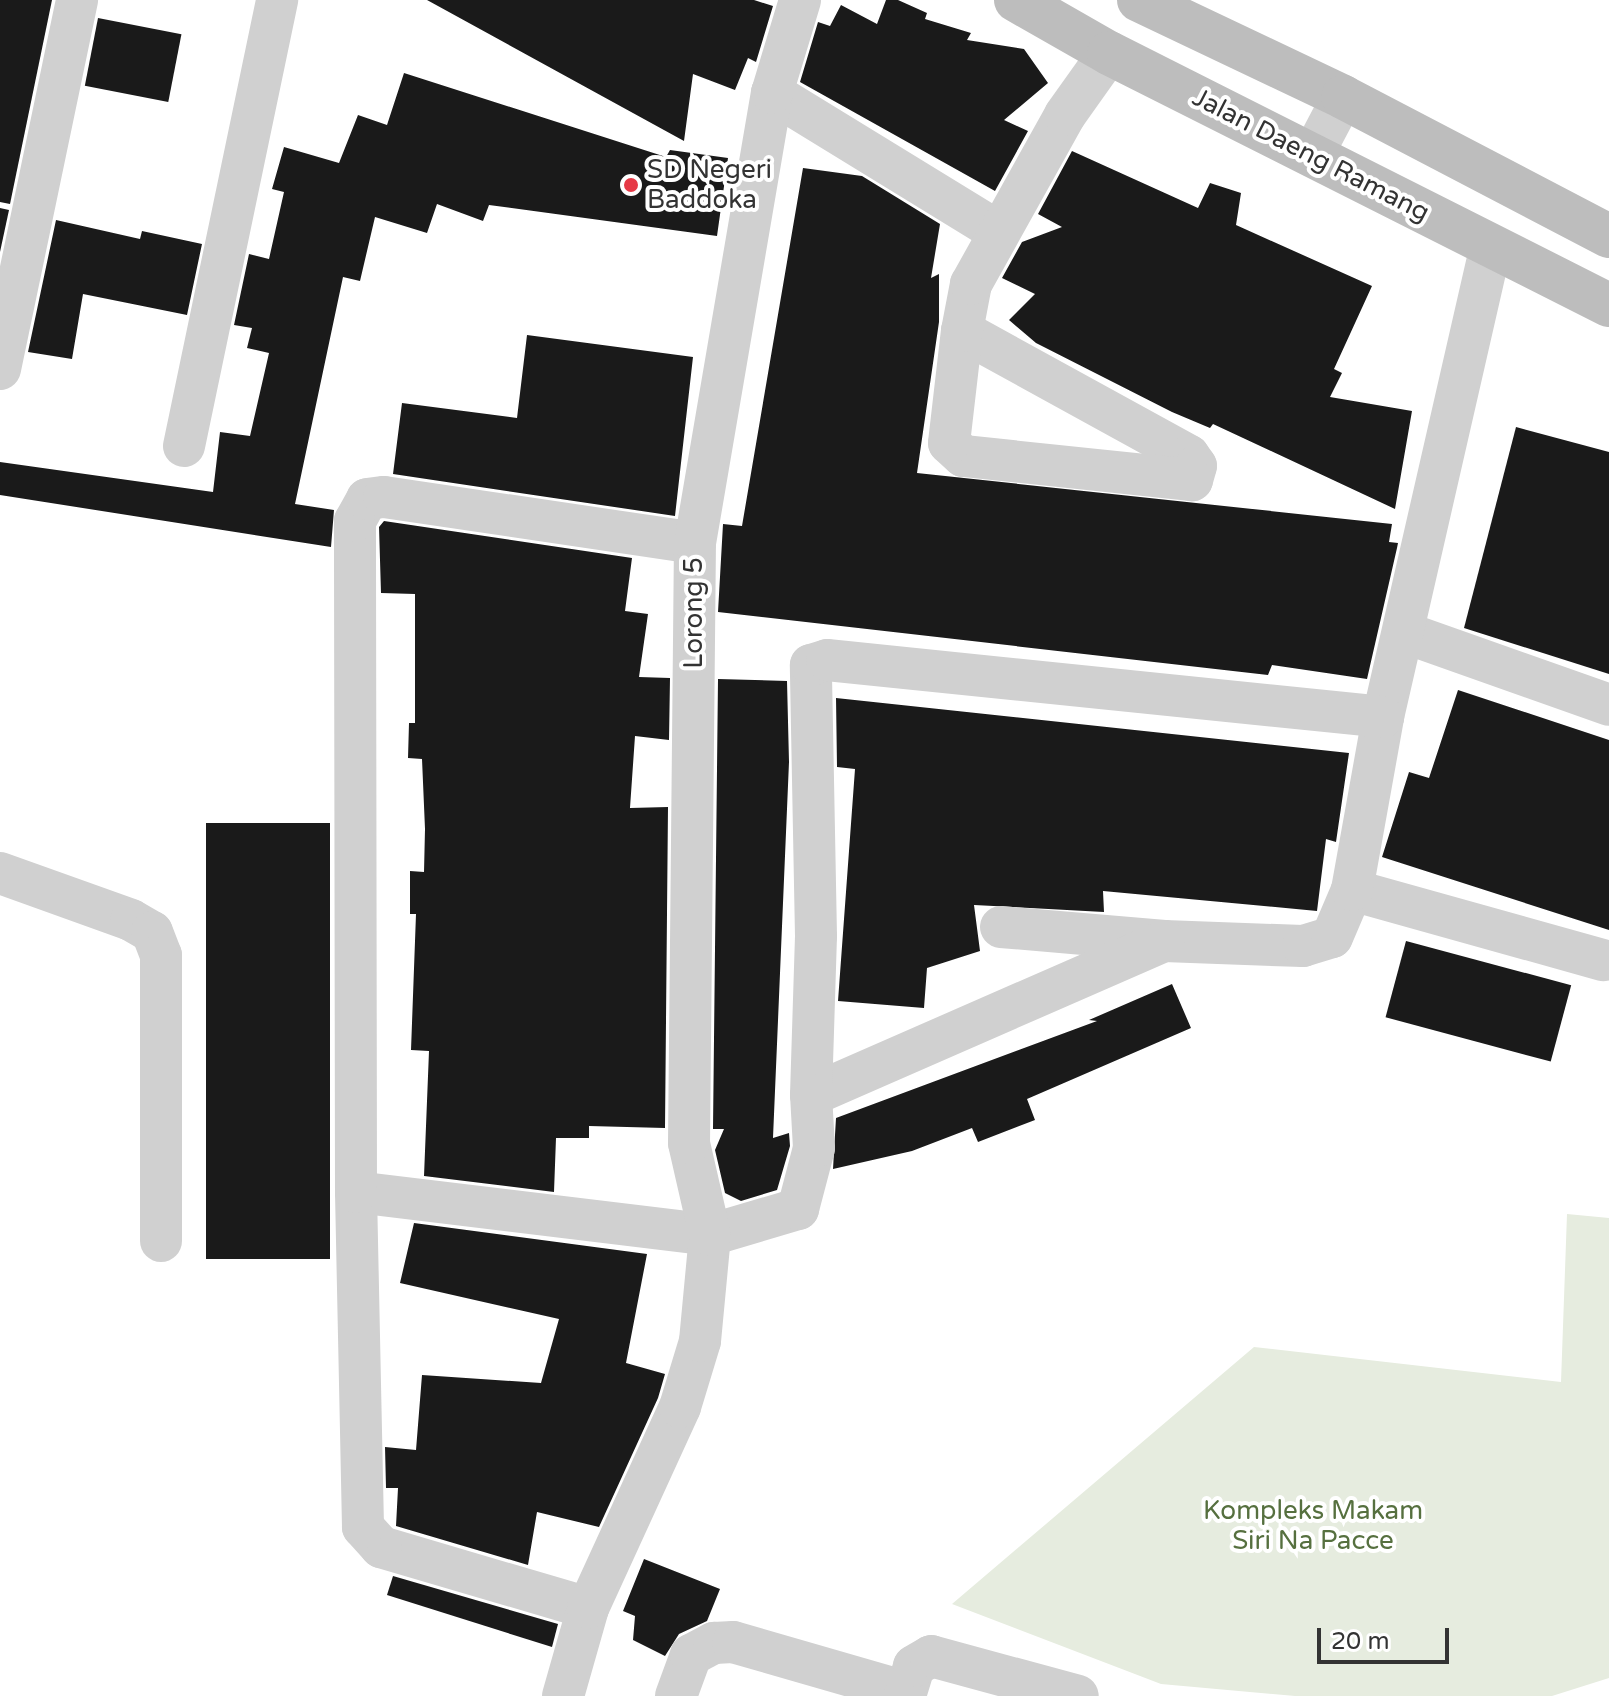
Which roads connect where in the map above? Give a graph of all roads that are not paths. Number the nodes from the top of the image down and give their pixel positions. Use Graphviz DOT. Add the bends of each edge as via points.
graph roads {
  1 [pos="77,0"];
  2 [pos="277,0"];
  3 [pos="800,0"];
  4 [pos="1016,0"];
  5 [pos="1139,0"];
  6 [pos="1109,53"];
  7 [pos="772,93"];
  8 [pos="1343,97"];
  9 [pos="1312,156"];
  10 [pos="999,232"];
  11 [pos="1609,236"];
  12 [pos="1491,245"];
  13 [pos="1609,305"];
  14 [pos="962,331"];
  15 [pos="0,369"];
  16 [pos="184,446"];
  17 [pos="695,543"];
  18 [pos="1406,633"];
  19 [pos="1609,705"];
  20 [pos="1383,717"];
  21 [pos="0,873"];
  22 [pos="1352,890"];
  23 [pos="1001,927"];
  24 [pos="1164,941"];
  25 [pos="1603,960"];
  26 [pos="811,1095"];
  27 [pos="356,1192"];
  28 [pos="710,1235"];
  29 [pos="161,1241"];
  30 [pos="588,1608"];
  31 [pos="905,1694"];
  32 [pos="563,1696"];
  33 [pos="676,1696"];
  34 [pos="1078,1696"];
  1 -- 15 [label="street"];
  2 -- 16 [label="street"];
  3 -- 7 [label="street, Lorong 5"];
  4 -- 6 [label="main road, Jalan Daeng Ramang"];
  5 -- 8 [label="main road"];
  6 -- 9 [label="main road, Jalan Daeng Ramang"];
  6 -- 10 [label="street" via="1065,115"];
  7 -- 10 [label="street"];
  7 -- 17 [label="street, Lorong 5"];
  8 -- 9 [label="street"];
  8 -- 11 [label="main road"];
  9 -- 12 [label="main road, Jalan Daeng Ramang"];
  10 -- 14 [label="street" via="971,284"];
  12 -- 13 [label="main road, Jalan Daeng Ramang"];
  12 -- 18 [label="street"];
  14 -- 14 [label="street" via="949,443 955,454 1192,480 1196,466 1189,456"];
  17 -- 27 [label="street" via="384,497 367,499 360,508 355,521"];
  17 -- 28 [label="street, Lorong 5" via="689,1143"];
  18 -- 19 [label="street"];
  18 -- 20 [label="street"];
  20 -- 22 [label="street"];
  20 -- 26 [label="street" via="827,660 811,665 816,936"];
  21 -- 29 [label="street" via="152,932 161,955"];
  22 -- 24 [label="street" via="1332,937 1317,945"];
  22 -- 25 [label="street"];
  23 -- 24 [label="street"];
  24 -- 26 [label="street"];
  26 -- 28 [label="street" via="814,1148 798,1209"];
  27 -- 28 [label="street"];
  27 -- 30 [label="street" via="363,1527 368,1538 381,1547"];
  28 -- 30 [label="street, Lorong 5" via="700,1341 680,1407"];
  30 -- 32 [label="street, Lorong 5"];
  31 -- 33 [label="street" via="733,1642 714,1643 691,1655"];
  31 -- 34 [label="street" via="914,1666 931,1656"];
}
